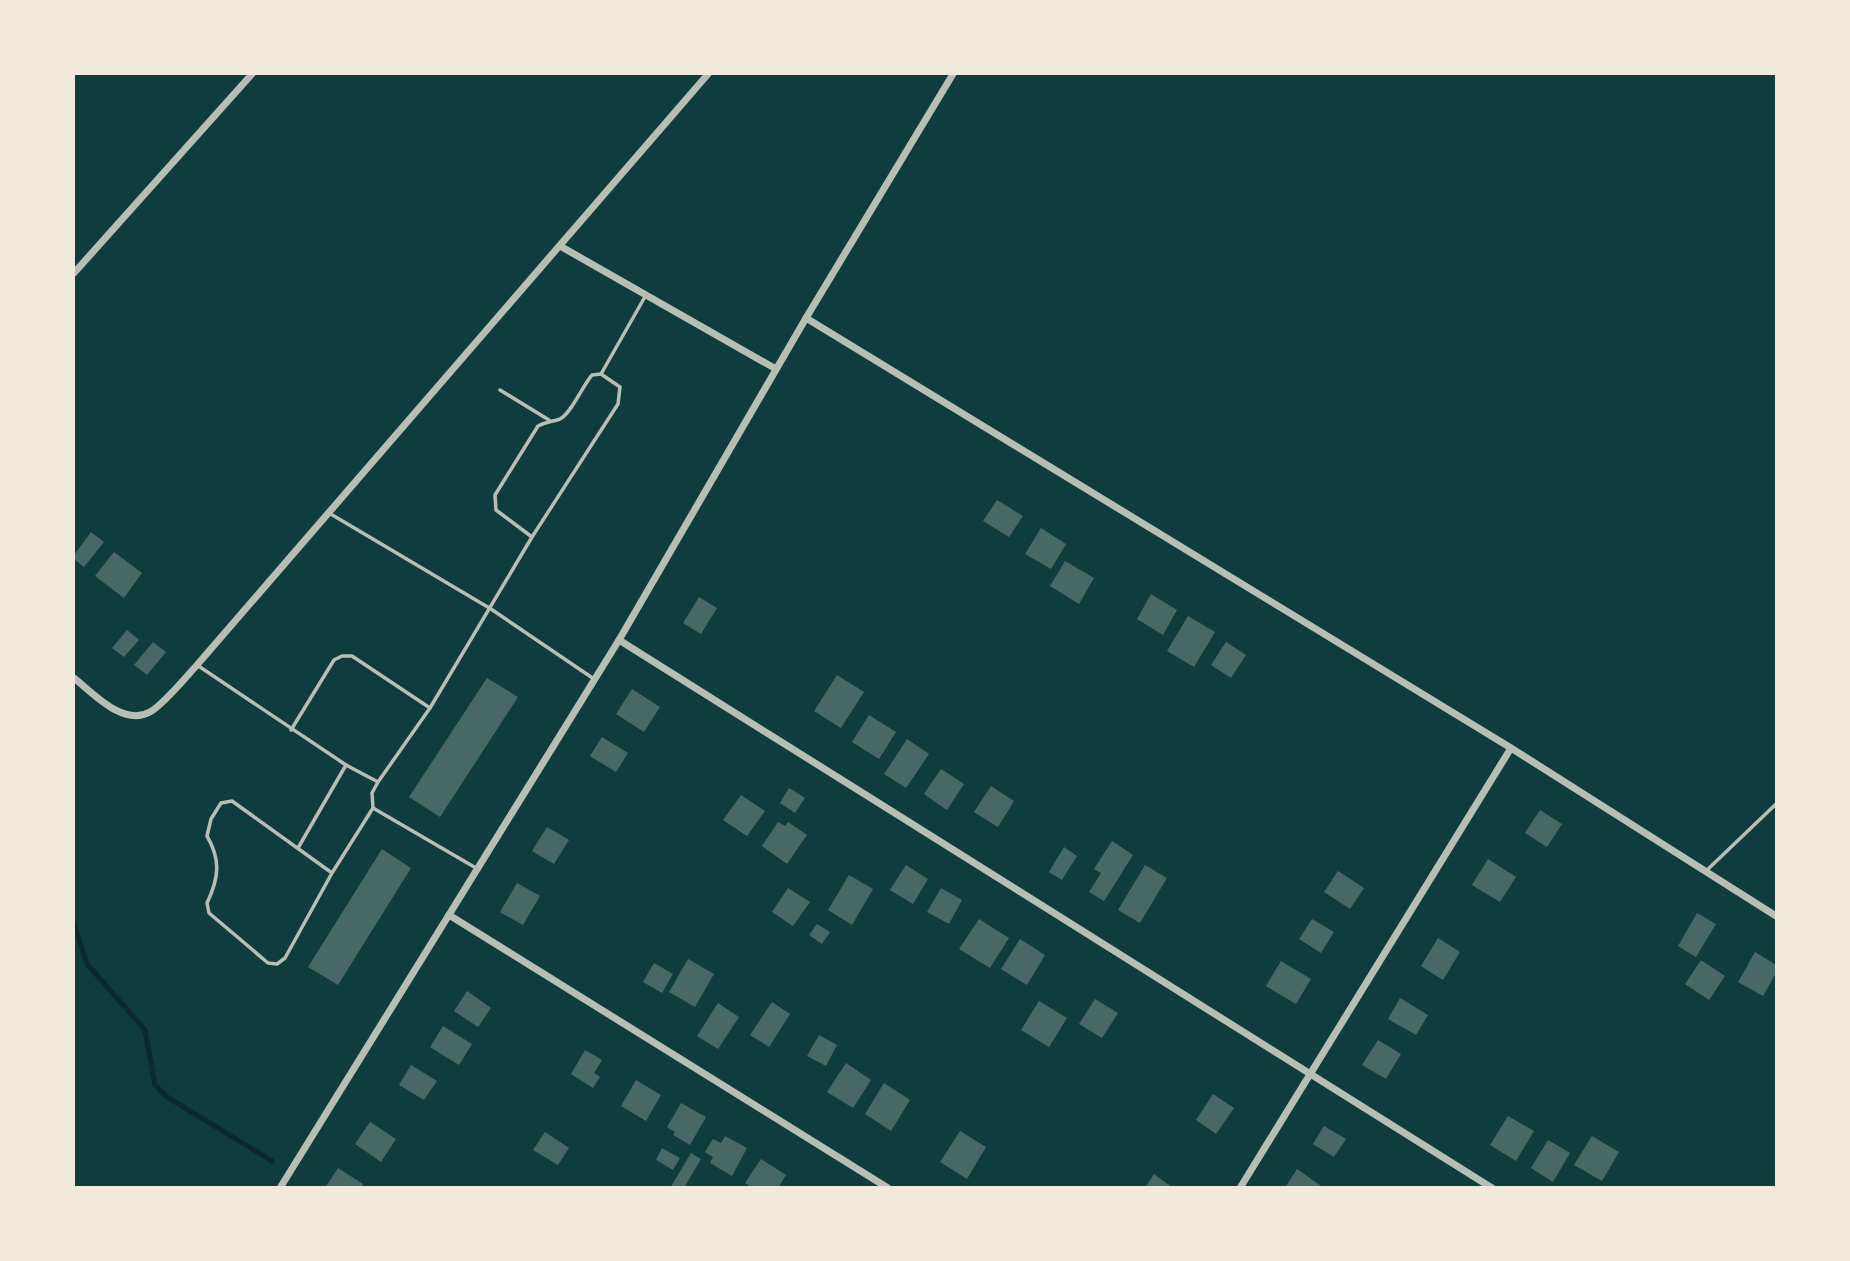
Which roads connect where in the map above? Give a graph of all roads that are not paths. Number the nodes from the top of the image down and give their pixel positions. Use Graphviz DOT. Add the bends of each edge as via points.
graph roads {
  1 [pos="252,74"];
  2 [pos="708,74"];
  3 [pos="953,74"];
  4 [pos="561,246"];
  5 [pos="74,272"];
  6 [pos="646,295"];
  7 [pos="806,318"];
  8 [pos="776,369"];
  9 [pos="601,374"];
  10 [pos="500,390"];
  11 [pos="549,420"];
  12 [pos="329,513"];
  13 [pos="532,537"];
  14 [pos="491,609"];
  15 [pos="619,640"];
  16 [pos="197,666"];
  17 [pos="74,678"];
  18 [pos="594,679"];
  19 [pos="430,708"];
  20 [pos="291,730"];
  21 [pos="1511,748"];
  22 [pos="346,765"];
  23 [pos="378,782"];
  24 [pos="1776,804"];
  25 [pos="373,808"];
  26 [pos="298,848"];
  27 [pos="478,869"];
  28 [pos="1706,871"];
  29 [pos="332,873"];
  30 [pos="449,915"];
  31 [pos="1776,916"];
  32 [pos="1311,1074"];
  33 [pos="280,1188"];
  34 [pos="888,1188"];
  35 [pos="1240,1188"];
  36 [pos="1492,1188"];
  1 -- 5 [label="street"];
  2 -- 4 [label="street"];
  3 -- 7 [label="street"];
  4 -- 6 [label="street"];
  4 -- 12 [label="street"];
  6 -- 8 [label="street"];
  6 -- 9 [label="lane"];
  7 -- 8 [label="street"];
  7 -- 21 [label="street"];
  8 -- 15 [label="street"];
  9 -- 11 [label="lane" via="592,375 567,413"];
  9 -- 13 [label="lane" via="620,387 618,404"];
  10 -- 11 [label="lane"];
  11 -- 13 [label="lane" via="538,426 495,495 496,510"];
  12 -- 14 [label="lane"];
  12 -- 16 [label="street"];
  13 -- 14 [label="lane"];
  14 -- 18 [label="lane"];
  14 -- 19 [label="lane"];
  15 -- 18 [label="street"];
  15 -- 32 [label="street"];
  16 -- 17 [label="street" via="152,712 141,715 111,708"];
  16 -- 20 [label="lane"];
  18 -- 27 [label="street"];
  19 -- 20 [label="lane" via="352,656 342,656 334,660"];
  19 -- 23 [label="lane"];
  20 -- 22 [label="lane"];
  21 -- 28 [label="street"];
  21 -- 32 [label="street"];
  22 -- 23 [label="lane"];
  22 -- 26 [label="lane"];
  23 -- 25 [label="lane" via="372,793"];
  24 -- 28 [label="lane"];
  25 -- 27 [label="lane"];
  25 -- 29 [label="lane"];
  26 -- 29 [label="lane"];
  26 -- 29 [label="lane" via="232,801 221,803 207,836 219,868 206,903 209,913 276,964 285,958"];
  27 -- 30 [label="street"];
  28 -- 31 [label="street"];
  30 -- 33 [label="street"];
  30 -- 34 [label="street"];
  32 -- 35 [label="street"];
  32 -- 36 [label="street"];
}
